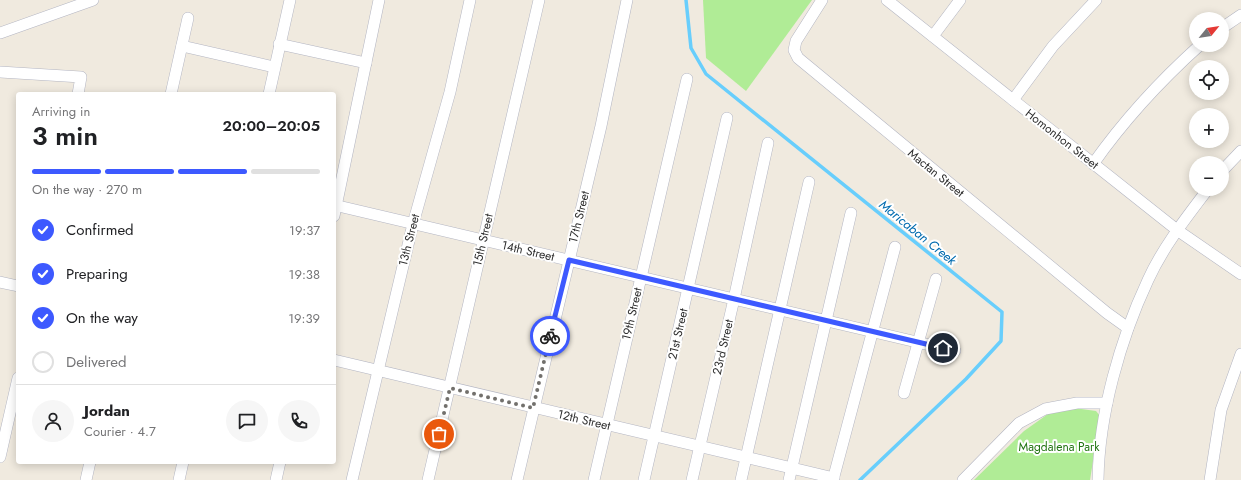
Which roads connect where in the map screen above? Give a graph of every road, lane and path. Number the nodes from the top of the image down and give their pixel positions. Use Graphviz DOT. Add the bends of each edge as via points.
graph roads {
  1 [pos="93,0"];
  2 [pos="290,0"];
  3 [pos="379,0"];
  4 [pos="470,0"];
  5 [pos="539,0"];
  6 [pos="627,0"];
  7 [pos="822,0"];
  8 [pos="887,0"];
  9 [pos="960,0"];
  10 [pos="1096,0"];
  11 [pos="1241,15"];
  12 [pos="188,18"];
  13 [pos="1229,23"];
  14 [pos="0,33"];
  15 [pos="933,36"];
  16 [pos="279,44"];
  17 [pos="182,46"];
  18 [pos="1192,52"];
  19 [pos="366,63"];
  20 [pos="274,67"];
  21 [pos="0,72"];
  22 [pos="687,79"];
  23 [pos="78,92"];
  24 [pos="171,92"];
  25 [pos="268,92"];
  26 [pos="1013,100"];
  27 [pos="727,118"];
  28 [pos="768,143"];
  29 [pos="1241,150"];
  30 [pos="1229,163"];
  31 [pos="1093,164"];
  32 [pos="809,182"];
  33 [pos="1203,196"];
  34 [pos="336,204"];
  35 [pos="336,209"];
  36 [pos="851,213"];
  37 [pos="413,224"];
  38 [pos="1177,230"];
  39 [pos="482,240"];
  40 [pos="895,247"];
  41 [pos="569,260"];
  42 [pos="1241,274"];
  43 [pos="641,277"];
  44 [pos="936,279"];
  45 [pos="0,282"];
  46 [pos="16,286"];
  47 [pos="688,288"];
  48 [pos="734,299"];
  49 [pos="781,310"];
  50 [pos="827,321"];
  51 [pos="1128,328"];
  52 [pos="873,332"];
  53 [pos="917,342"];
  54 [pos="956,352"];
  55 [pos="1241,354"];
  56 [pos="336,360"];
  57 [pos="378,371"];
  58 [pos="16,387"];
  59 [pos="450,388"];
  60 [pos="904,393"];
  61 [pos="1107,403"];
  62 [pos="533,408"];
  63 [pos="607,426"];
  64 [pos="654,436"];
  65 [pos="700,447"];
  66 [pos="0,457"];
  67 [pos="746,458"];
  68 [pos="90,464"];
  69 [pos="183,464"];
  70 [pos="280,464"];
  71 [pos="791,469"];
  72 [pos="833,479"];
  73 [pos="86,480"];
  74 [pos="179,480"];
  75 [pos="276,480"];
  76 [pos="352,480"];
  77 [pos="428,480"];
  78 [pos="517,480"];
  79 [pos="594,480"];
  80 [pos="644,480"];
  81 [pos="692,480"];
  82 [pos="741,480"];
  83 [pos="789,480"];
  84 [pos="963,480"];
  85 [pos="1098,480"];
  86 [pos="1210,480"];
  1 -- 14 [label="street"];
  2 -- 16 [label="street"];
  3 -- 19 [label="street"];
  4 -- 37 [label="street, 13th Street" via="450,92"];
  5 -- 39 [label="street, 15th Street"];
  6 -- 41 [label="street, 17th Street" via="601,126"];
  7 -- 51 [label="street, Mactan Street" via="796,41 794,50 798,58 1082,293"];
  8 -- 15 [label="street, Homonhon Street"];
  9 -- 15 [label="street"];
  10 -- 26 [label="street" via="1053,46"];
  11 -- 13 [label="street"];
  12 -- 17 [label="street"];
  15 -- 26 [label="street, Homonhon Street"];
  16 -- 19 [label="street"];
  16 -- 20 [label="street"];
  17 -- 20 [label="street"];
  17 -- 24 [label="street"];
  18 -- 31 [label="street" via="1133,112"];
  19 -- 34 [label="street"];
  20 -- 25 [label="street"];
  21 -- 23 [label="street" via="81,77"];
  22 -- 43 [label="street, 19th Street"];
  26 -- 31 [label="street, Homonhon Street"];
  27 -- 47 [label="street, 21st Street"];
  28 -- 48 [label="street, 23rd Street"];
  29 -- 30 [label="street"];
  31 -- 38 [label="street, Homonhon Street"];
  32 -- 49 [label="street"];
  33 -- 38 [label="street"];
  35 -- 37 [label="street, 14th Street"];
  36 -- 50 [label="street"];
  37 -- 39 [label="street, 14th Street"];
  37 -- 57 [label="street, 13th Street"];
  38 -- 42 [label="street, Homonhon Street"];
  38 -- 51 [label="street" via="1148,280"];
  39 -- 41 [label="street, 14th Street"];
  39 -- 59 [label="street, 15th Street"];
  40 -- 52 [label="street"];
  41 -- 43 [label="street, 14th Street"];
  41 -- 62 [label="street, 17th Street"];
  43 -- 47 [label="street, 14th Street"];
  43 -- 63 [label="street, 19th Street"];
  44 -- 53 [label="street"];
  45 -- 46 [label="street"];
  47 -- 48 [label="street, 14th Street"];
  47 -- 64 [label="street, 21st Street"];
  48 -- 49 [label="street, 14th Street"];
  48 -- 65 [label="street, 23rd Street"];
  49 -- 50 [label="street, 14th Street"];
  49 -- 67 [label="street"];
  50 -- 52 [label="street, 14th Street"];
  50 -- 71 [label="street"];
  51 -- 61 [label="street"];
  52 -- 53 [label="street, 14th Street"];
  52 -- 72 [label="street"];
  53 -- 54 [label="street, 14th Street"];
  53 -- 60 [label="street"];
  55 -- 86 [label="street" via="1221,410"];
  56 -- 57 [label="street, 12th Street"];
  57 -- 59 [label="street, 12th Street"];
  57 -- 76 [label="street, 13th Street"];
  58 -- 66 [label="street"];
  59 -- 62 [label="street, 12th Street"];
  59 -- 77 [label="street, 15th Street"];
  61 -- 84 [label="street" via="1077,403 1045,409 1019,423"];
  61 -- 85 [label="street"];
  62 -- 63 [label="street, 12th Street"];
  62 -- 78 [label="street, 17th Street"];
  63 -- 64 [label="street, 12th Street"];
  63 -- 79 [label="street, 19th Street"];
  64 -- 65 [label="street, 12th Street"];
  64 -- 80 [label="street, 21st Street"];
  65 -- 67 [label="street, 12th Street"];
  65 -- 81 [label="street, 23rd Street"];
  67 -- 71 [label="street, 12th Street"];
  67 -- 82 [label="street"];
  68 -- 73 [label="street"];
  69 -- 74 [label="street"];
  70 -- 75 [label="street"];
  71 -- 72 [label="street, 12th Street"];
  71 -- 83 [label="street"];
}
